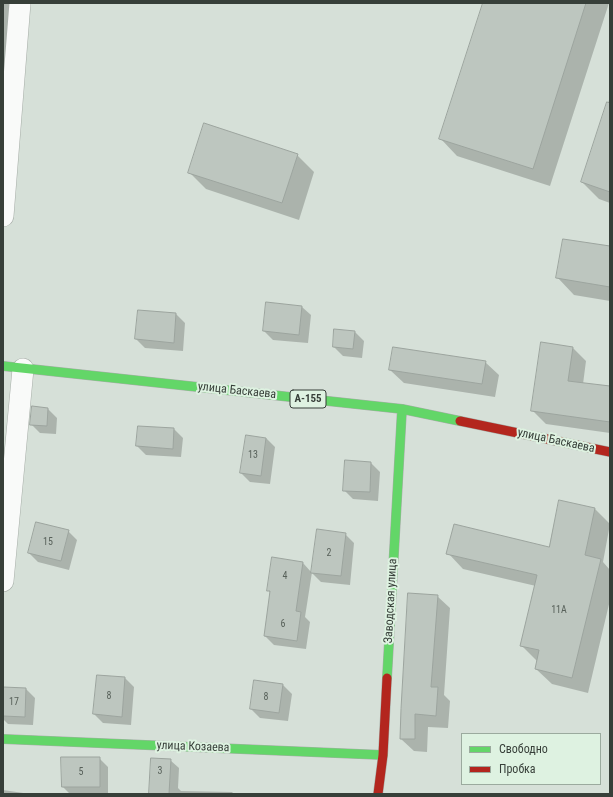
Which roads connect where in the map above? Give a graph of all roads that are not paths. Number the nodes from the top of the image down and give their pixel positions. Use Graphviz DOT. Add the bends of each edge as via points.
graph roads {
  1 [pos="20,3"];
  2 [pos="3,216"];
  3 [pos="13,367"];
  4 [pos="402,409"];
  5 [pos="610,452"];
  6 [pos="3,581"];
  7 [pos="3,738"];
  8 [pos="383,755"];
  9 [pos="378,794"];
  1 -- 2 [label="street"];
  3 -- 4 [label="street, улица Баскаева / А-155"];
  3 -- 6 [label="street"];
  4 -- 5 [label="street, улица Баскаева / А-155"];
  4 -- 8 [label="street, Заводская улица"];
  7 -- 8 [label="street, улица Козаева"];
  8 -- 9 [label="street, Заводская улица"];
}
